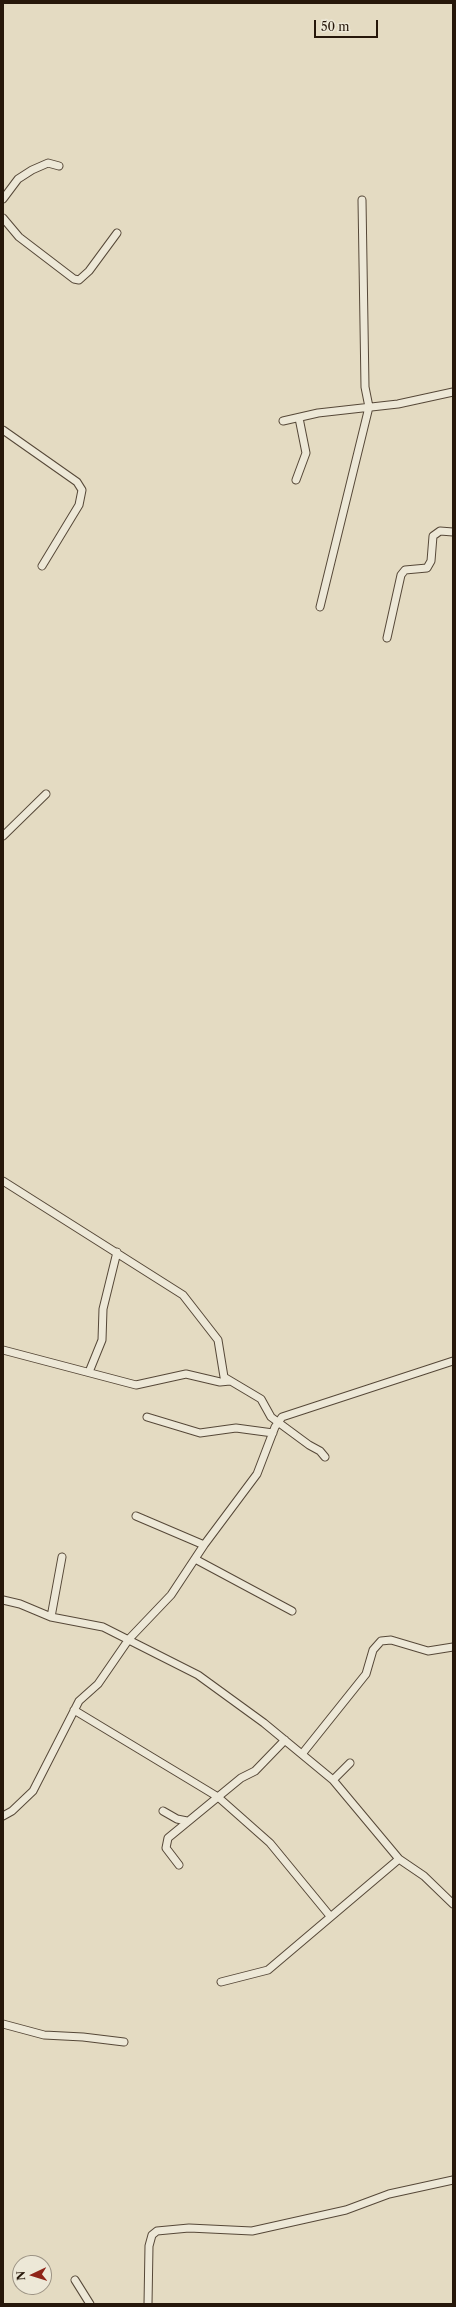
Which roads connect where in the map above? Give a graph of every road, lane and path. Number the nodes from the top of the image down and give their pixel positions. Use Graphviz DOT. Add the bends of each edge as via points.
graph roads {
  1 [pos="59,166"];
  2 [pos="3,199"];
  3 [pos="362,200"];
  4 [pos="3,218"];
  5 [pos="117,233"];
  6 [pos="453,392"];
  7 [pos="369,407"];
  8 [pos="299,418"];
  9 [pos="283,421"];
  10 [pos="3,430"];
  11 [pos="296,480"];
  12 [pos="453,532"];
  13 [pos="42,566"];
  14 [pos="320,607"];
  15 [pos="387,638"];
  16 [pos="46,794"];
  17 [pos="3,836"];
  18 [pos="3,1181"];
  19 [pos="117,1252"];
  20 [pos="3,1350"];
  21 [pos="453,1361"];
  22 [pos="89,1372"];
  23 [pos="230,1381"];
  24 [pos="147,1417"];
  25 [pos="280,1422"];
  26 [pos="273,1433"];
  27 [pos="325,1457"];
  28 [pos="136,1516"];
  29 [pos="204,1545"];
  30 [pos="62,1557"];
  31 [pos="195,1559"];
  32 [pos="3,1600"];
  33 [pos="292,1611"];
  34 [pos="51,1617"];
  35 [pos="129,1639"];
  36 [pos="453,1647"];
  37 [pos="74,1710"];
  38 [pos="284,1740"];
  39 [pos="302,1754"];
  40 [pos="350,1762"];
  41 [pos="333,1780"];
  42 [pos="218,1797"];
  43 [pos="163,1811"];
  44 [pos="3,1816"];
  45 [pos="187,1821"];
  46 [pos="399,1859"];
  47 [pos="179,1865"];
  48 [pos="453,1904"];
  49 [pos="330,1916"];
  50 [pos="221,1982"];
  51 [pos="3,2024"];
  52 [pos="124,2042"];
  53 [pos="453,2180"];
  54 [pos="75,2280"];
  55 [pos="90,2304"];
  56 [pos="148,2304"];
  1 -- 2 [label="street" via="48,163 32,170 18,179"];
  3 -- 7 [label="street" via="364,372"];
  4 -- 5 [label="street" via="30,246 74,279 79,280"];
  6 -- 7 [label="street" via="398,404"];
  7 -- 8 [label="street"];
  7 -- 14 [label="street"];
  8 -- 9 [label="street"];
  8 -- 11 [label="street" via="306,453"];
  10 -- 13 [label="street" via="77,482 82,490 79,505"];
  12 -- 15 [label="street" via="440,531 433,536 431,561 427,568 405,570 401,575"];
  16 -- 17 [label="street"];
  18 -- 19 [label="street"];
  19 -- 22 [label="street" via="103,1309 102,1340"];
  19 -- 23 [label="street" via="182,1295 218,1340 224,1377"];
  20 -- 22 [label="street"];
  21 -- 25 [label="street" via="363,1392 295,1411 282,1417"];
  22 -- 23 [label="street" via="136,1385 186,1374 220,1382"];
  23 -- 25 [label="street" via="261,1399 271,1417"];
  24 -- 26 [label="street" via="200,1433 240,1428"];
  25 -- 26 [label="street"];
  25 -- 27 [label="street" via="280,1425"];
  26 -- 29 [label="street" via="257,1474"];
  28 -- 29 [label="street"];
  29 -- 31 [label="street"];
  30 -- 34 [label="street"];
  31 -- 33 [label="street"];
  31 -- 35 [label="street" via="171,1595"];
  32 -- 34 [label="street"];
  34 -- 35 [label="street" via="103,1627"];
  35 -- 37 [label="street" via="106,1675 79,1701"];
  35 -- 38 [label="street" via="198,1675"];
  36 -- 39 [label="street" via="428,1652 391,1640 381,1641 373,1650 366,1674"];
  37 -- 42 [label="street"];
  37 -- 44 [label="street" via="33,1791"];
  38 -- 39 [label="street"];
  38 -- 42 [label="street" via="255,1771 241,1778"];
  39 -- 41 [label="street"];
  40 -- 41 [label="street"];
  41 -- 46 [label="street"];
  42 -- 45 [label="street"];
  42 -- 49 [label="street" via="270,1844"];
  43 -- 45 [label="street"];
  45 -- 47 [label="street" via="168,1838 166,1843 166,1848"];
  46 -- 48 [label="street" via="424,1876"];
  46 -- 49 [label="street"];
  49 -- 50 [label="street" via="268,1970"];
  51 -- 52 [label="street" via="44,2035"];
  53 -- 56 [label="street" via="389,2194 346,2210 252,2231 189,2228 157,2231 152,2235 149,2246"];
  54 -- 55 [label="street"];
}
